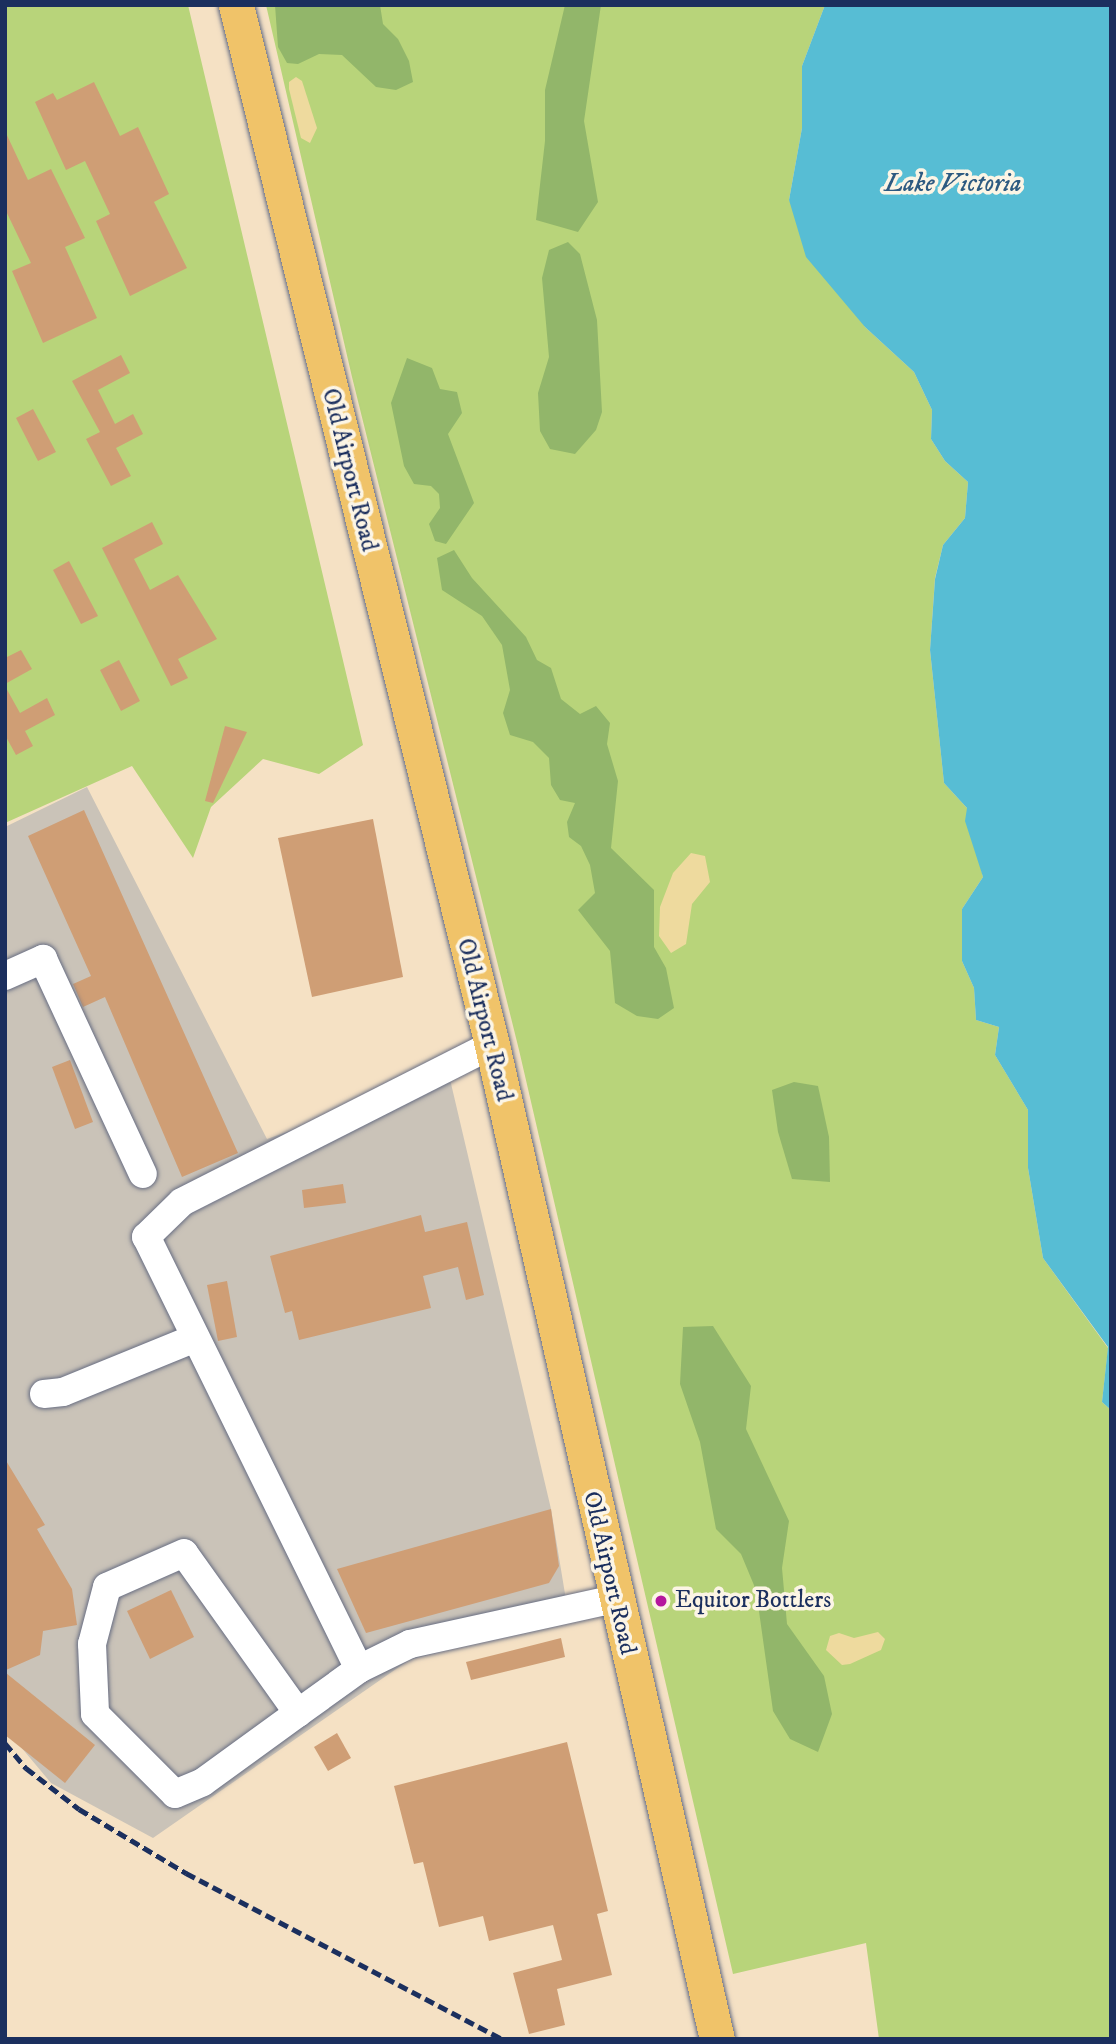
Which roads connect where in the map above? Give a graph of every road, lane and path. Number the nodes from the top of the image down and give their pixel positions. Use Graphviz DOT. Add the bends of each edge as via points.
graph roads {
  1 [pos="236,5"];
  2 [pos="5,976"];
  3 [pos="492,1045"];
  4 [pos="143,1174"];
  5 [pos="195,1338"];
  6 [pos="44,1394"];
  7 [pos="614,1599"];
  8 [pos="359,1669"];
  9 [pos="298,1713"];
  10 [pos="717,2039"];
  1 -- 3 [label="main road, Old Airport Road"];
  2 -- 4 [label="lane" via="43,959"];
  3 -- 5 [label="lane" via="182,1202 146,1237"];
  3 -- 7 [label="main road, Old Airport Road"];
  5 -- 6 [label="lane" via="63,1392"];
  5 -- 8 [label="lane"];
  7 -- 8 [label="lane" via="410,1644"];
  7 -- 10 [label="main road, Old Airport Road"];
  8 -- 9 [label="lane"];
  9 -- 9 [label="lane" via="202,1782 175,1794 96,1714 92,1644 107,1587 184,1553"];
}
